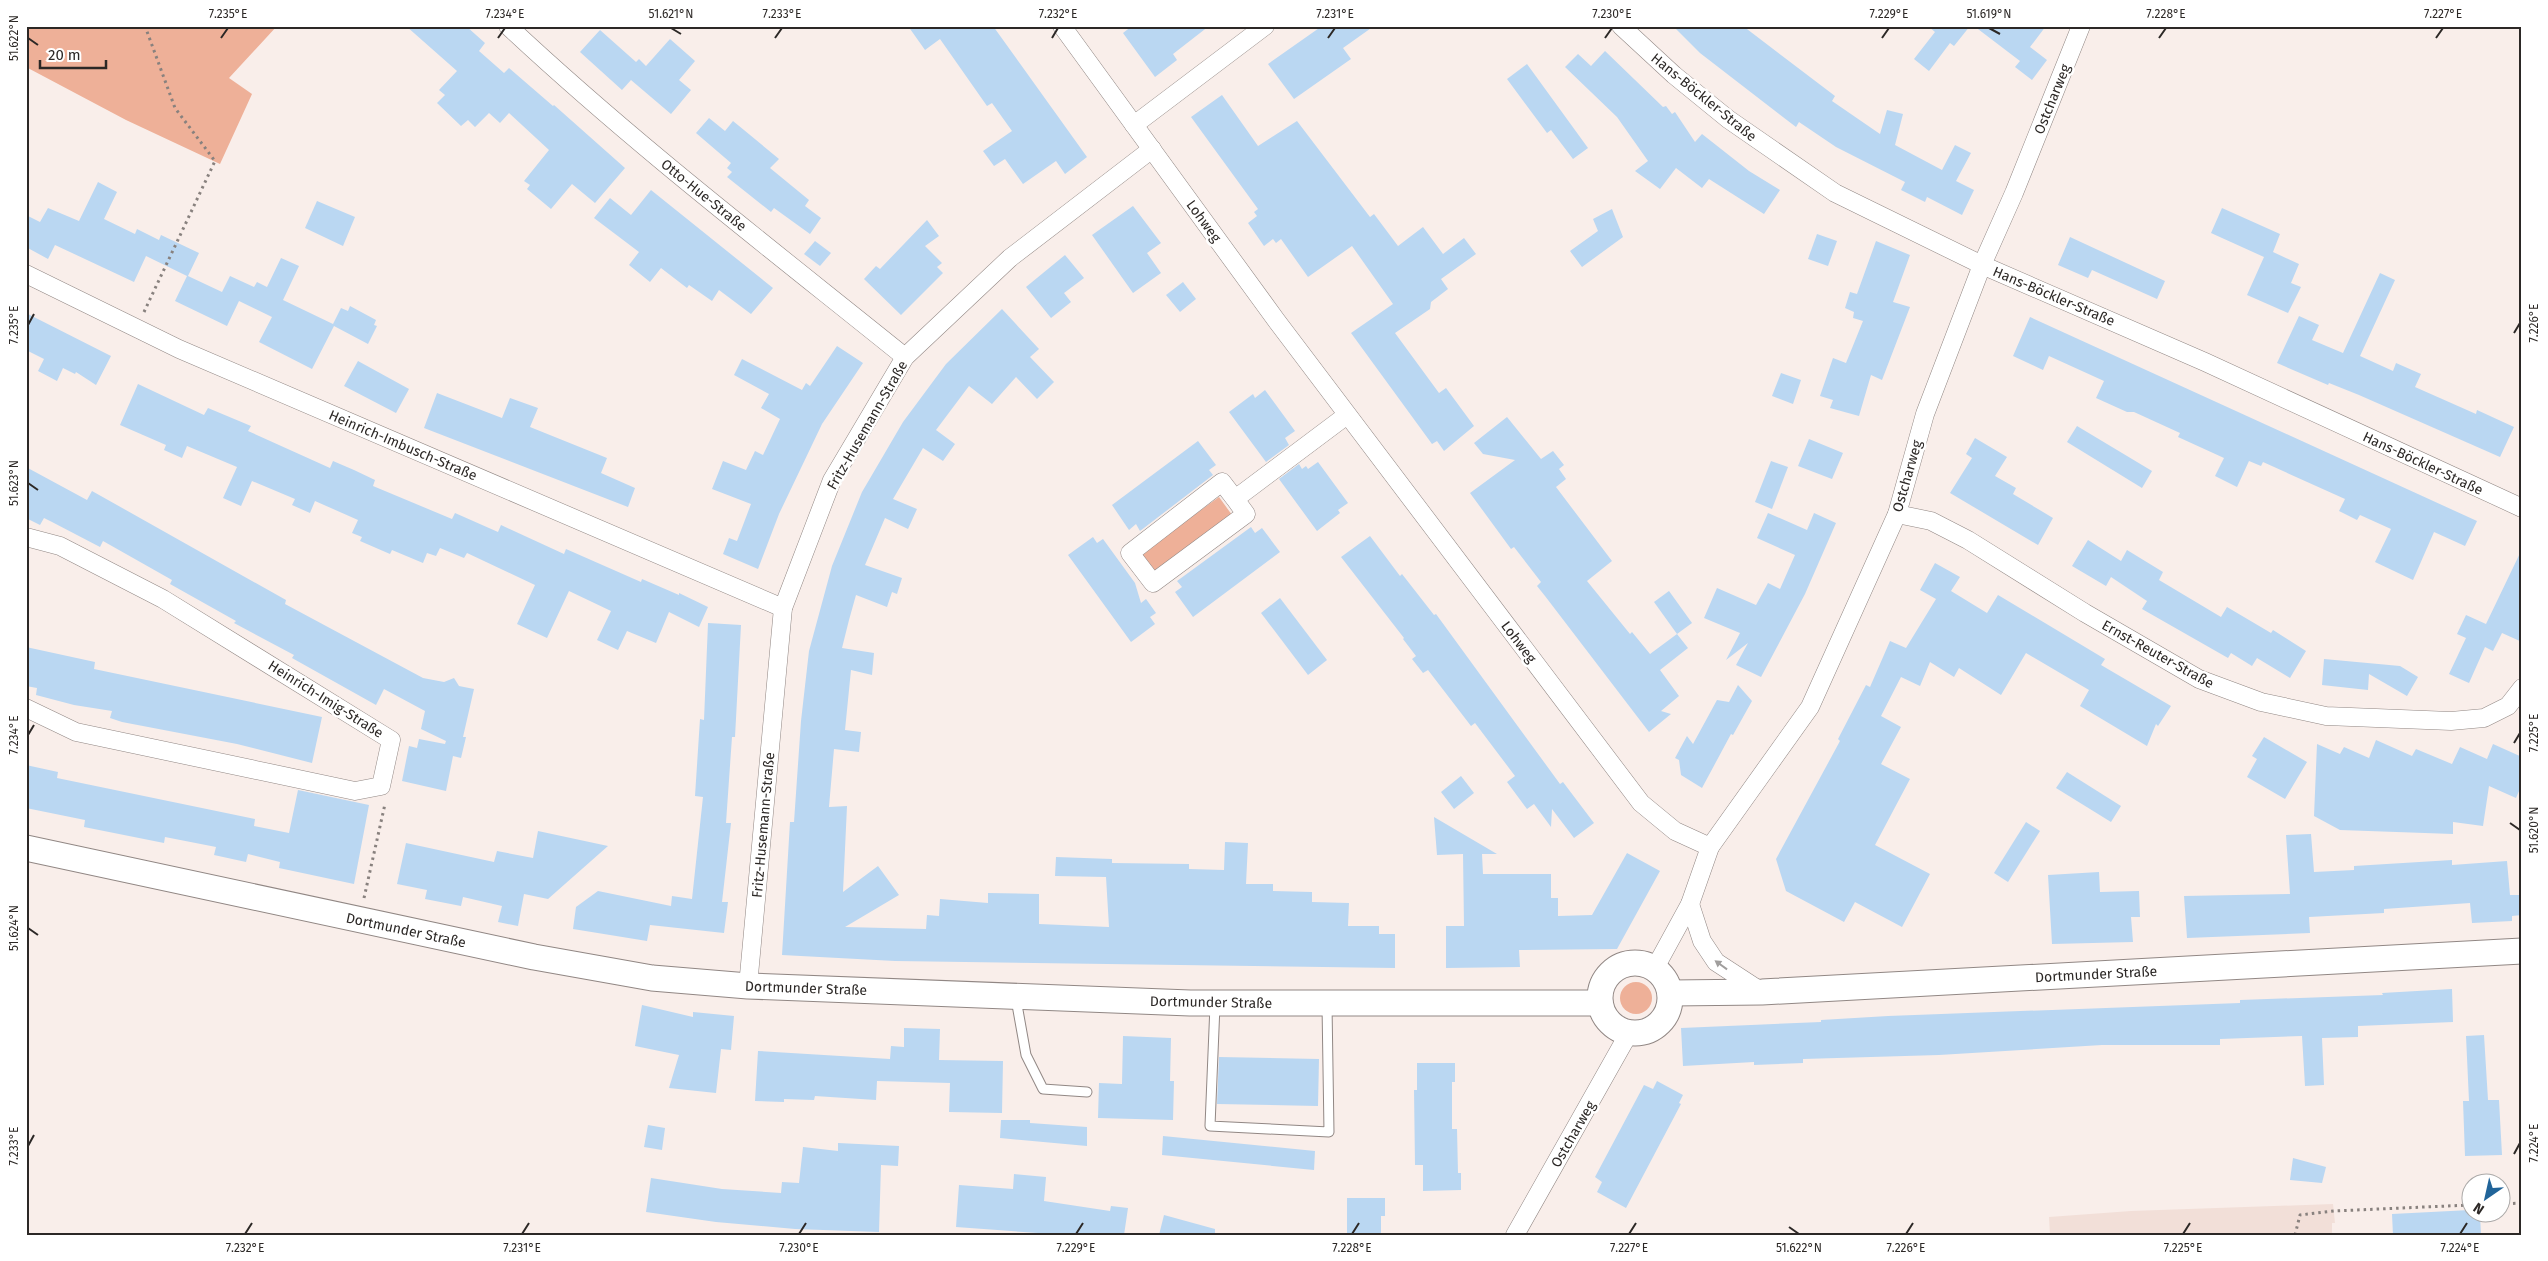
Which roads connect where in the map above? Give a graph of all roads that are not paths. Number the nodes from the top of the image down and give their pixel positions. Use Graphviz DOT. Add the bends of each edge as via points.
graph roads {
  1 [pos="508,26"];
  2 [pos="1062,26"];
  3 [pos="1265,26"];
  4 [pos="1622,26"];
  5 [pos="2081,26"];
  6 [pos="1134,125"];
  7 [pos="1152,150"];
  8 [pos="1982,265"];
  9 [pos="26,274"];
  10 [pos="905,358"];
  11 [pos="1348,415"];
  12 [pos="1235,499"];
  13 [pos="2522,508"];
  14 [pos="1897,514"];
  15 [pos="26,537"];
  16 [pos="783,608"];
  17 [pos="2522,688"];
  18 [pos="26,708"];
  19 [pos="1710,847"];
  20 [pos="26,848"];
  21 [pos="1690,904"];
  22 [pos="2522,951"];
  23 [pos="1655,968"];
  24 [pos="748,986"];
  25 [pos="1762,992"];
  26 [pos="1671,993"];
  27 [pos="1015,996"];
  28 [pos="1215,1003"];
  29 [pos="1327,1003"];
  30 [pos="1600,1003"];
  31 [pos="1629,1033"];
  32 [pos="1087,1092"];
  33 [pos="1515,1235"];
  1 -- 10 [label="street, Otto-Hue-Straße" via="661,160"];
  2 -- 6 [label="street, Lohweg"];
  3 -- 6 [label="street"];
  4 -- 8 [label="street, Hans-Böckler-Straße" via="1728,120 1779,156 1835,193"];
  5 -- 8 [label="street, Ostcharweg"];
  6 -- 7 [label="street, Lohweg"];
  7 -- 10 [label="street, Fritz-Husemann-Straße" via="1010,258"];
  7 -- 11 [label="street, Lohweg"];
  8 -- 13 [label="street, Hans-Böckler-Straße" via="2205,362"];
  8 -- 14 [label="street, Ostcharweg" via="1925,414"];
  9 -- 16 [label="street, Heinrich-Imbusch-Straße" via="188,353"];
  10 -- 16 [label="street, Fritz-Husemann-Straße" via="832,480"];
  11 -- 12 [label="street"];
  11 -- 19 [label="street, Lohweg" via="1641,803 1675,831"];
  12 -- 12 [label="street" via="1222,482 1130,554 1153,583 1246,514"];
  14 -- 17 [label="street, Ernst-Reuter-Straße" via="1931,521 1968,540 2085,614 2199,680 2261,702 2326,716 2451,721 2484,718 2508,706"];
  14 -- 19 [label="street, Ostcharweg" via="1810,707"];
  15 -- 18 [label="street, Heinrich-Imig-Straße" via="60,546 163,599 391,740 381,786 354,791 76,732"];
  16 -- 24 [label="street, Fritz-Husemann-Straße"];
  19 -- 21 [label="street, Ostcharweg"];
  20 -- 24 [label="main road, Dortmunder Straße" via="534,957 652,978"];
  21 -- 23 [label="street, Ostcharweg"];
  25 -- 21 [label="street, one-way" via="1716,962 1702,941"];
  22 -- 25 [label="main road, Dortmunder Straße"];
  23 -- 26 [label="main road" via="1666,979"];
  23 -- 30 [label="main road" via="1636,962 1616,968 1603,983"];
  24 -- 27 [label="main road, Dortmunder Straße"];
  25 -- 26 [label="main road, Dortmunder Straße"];
  26 -- 31 [label="main road" via="1667,1015 1660,1024 1651,1030"];
  27 -- 28 [label="main road, Dortmunder Straße"];
  27 -- 32 [label="lane" via="1026,1056 1043,1090"];
  28 -- 29 [label="main road, Dortmunder Straße"];
  28 -- 29 [label="lane" via="1210,1126 1329,1132"];
  29 -- 30 [label="main road, Dortmunder Straße"];
  30 -- 31 [label="main road" via="1607,1019"];
  31 -- 33 [label="street, Ostcharweg"];
}
